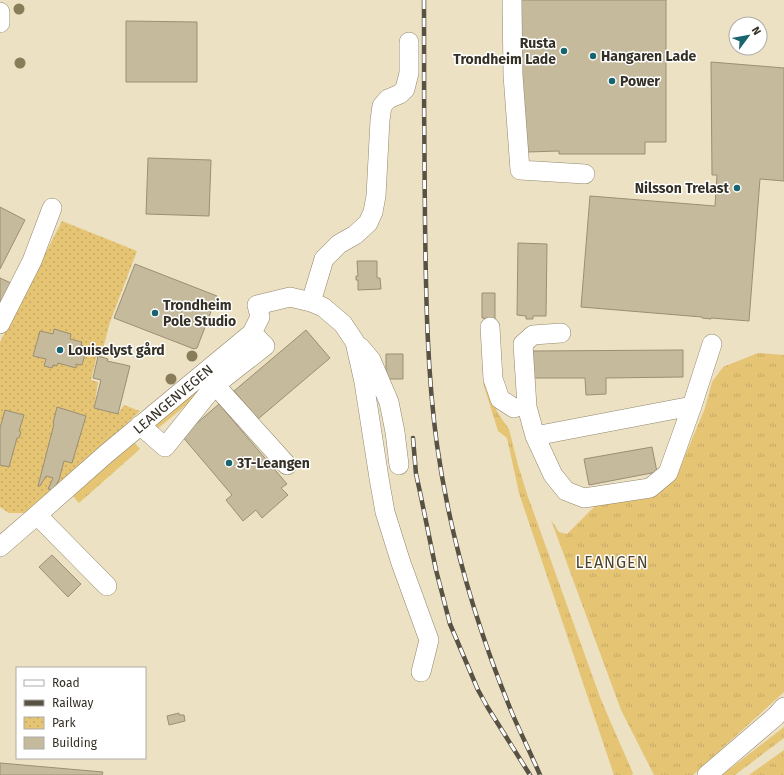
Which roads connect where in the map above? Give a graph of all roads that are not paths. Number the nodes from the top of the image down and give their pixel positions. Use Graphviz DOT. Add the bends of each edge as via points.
graph roads {
  1 [pos="512,0"];
  2 [pos="0,12"];
  3 [pos="0,23"];
  4 [pos="409,42"];
  5 [pos="585,174"];
  6 [pos="52,208"];
  7 [pos="311,302"];
  8 [pos="0,324"];
  9 [pos="490,327"];
  10 [pos="561,333"];
  11 [pos="355,342"];
  12 [pos="712,344"];
  13 [pos="209,379"];
  14 [pos="692,406"];
  15 [pos="514,408"];
  16 [pos="140,425"];
  17 [pos="536,436"];
  18 [pos="399,465"];
  19 [pos="287,466"];
  20 [pos="37,515"];
  21 [pos="0,547"];
  22 [pos="107,586"];
  23 [pos="421,672"];
  24 [pos="781,712"];
  25 [pos="707,775"];
  1 -- 5 [label="street" via="513,75 520,170"];
  2 -- 3 [label="street"];
  4 -- 7 [label="street" via="409,73 405,89 388,99 382,106 373,212 368,223 324,258"];
  6 -- 8 [label="street" via="32,261"];
  7 -- 11 [label="street, LEANGENVEGEN" via="324,307 343,324"];
  7 -- 13 [label="street, LEANGENVEGEN" via="290,297 257,305 260,317 252,333"];
  9 -- 15 [label="street" via="493,379 500,399"];
  10 -- 17 [label="street" via="533,335 523,344 527,407"];
  11 -- 18 [label="street" via="371,360 389,402"];
  11 -- 23 [label="street" via="386,512 401,563 429,640"];
  12 -- 14 [label="street"];
  13 -- 16 [label="street, LEANGENVEGEN"];
  13 -- 16 [label="street" via="165,447"];
  13 -- 19 [label="street"];
  14 -- 17 [label="street"];
  14 -- 17 [label="street" via="668,473 650,488 584,498 566,491 552,475"];
  16 -- 20 [label="street, LEANGENVEGEN"];
  20 -- 21 [label="street, LEANGENVEGEN"];
  20 -- 22 [label="street"];
  24 -- 25 [label="street"];
}
